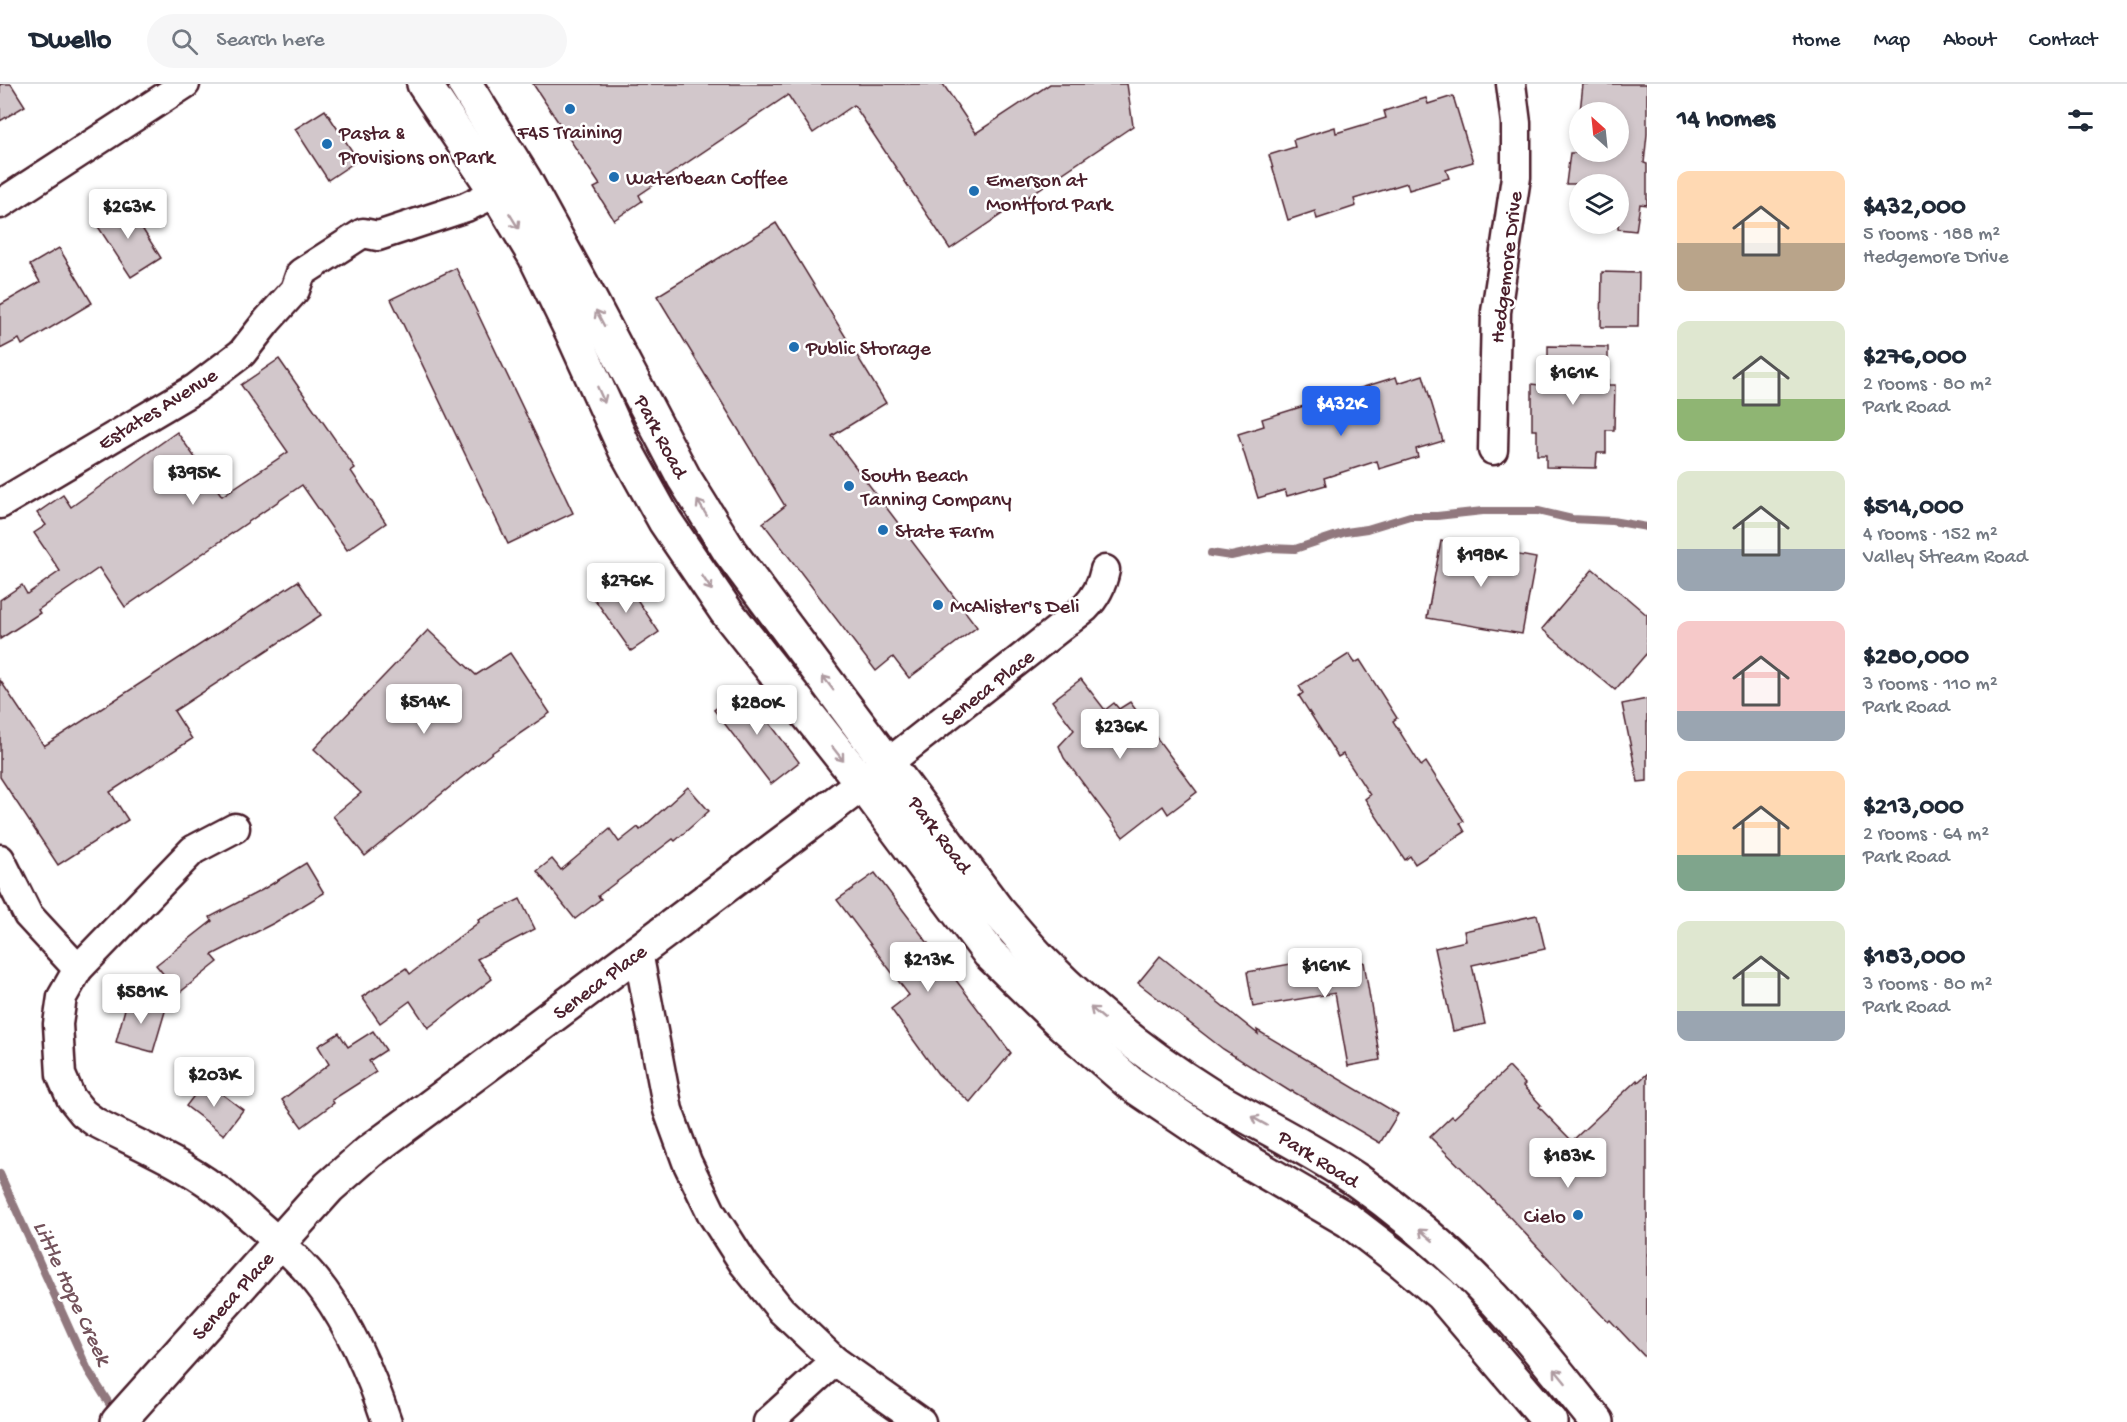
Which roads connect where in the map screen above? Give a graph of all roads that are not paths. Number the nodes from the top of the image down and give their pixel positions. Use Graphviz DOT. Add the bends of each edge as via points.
graph roads {
  1 [pos="184,84"];
  2 [pos="424,84"];
  3 [pos="465,84"];
  4 [pos="1510,84"];
  5 [pos="511,186"];
  6 [pos="0,204"];
  7 [pos="1493,450"];
  8 [pos="0,504"];
  9 [pos="1105,570"];
  10 [pos="888,763"];
  11 [pos="862,783"];
  12 [pos="235,828"];
  13 [pos="0,859"];
  14 [pos="638,952"];
  15 [pos="78,969"];
  16 [pos="279,1242"];
  17 [pos="835,1360"];
  18 [pos="118,1422"];
  19 [pos="387,1422"];
  20 [pos="768,1422"];
  21 [pos="921,1422"];
  22 [pos="1550,1422"];
  23 [pos="1597,1422"];
  1 -- 6 [label="street"];
  2 -- 5 [label="main road, Park Road"];
  3 -- 5 [label="main road, Park Road"];
  4 -- 7 [label="street, Hedgemore Drive" via="1516,123 1516,177 1497,312"];
  5 -- 8 [label="street, Estates Avenue" via="466,207 378,236 371,250 340,259 312,288 295,290 242,353 196,388"];
  10 -- 5 [label="main road, Park Road, one-way" via="730,552 684,478 586,291"];
  5 -- 11 [label="main road, Park Road, one-way" via="535,256 625,448 665,521 726,611"];
  9 -- 10 [label="street, Seneca Place" via="1102,584 1085,608"];
  10 -- 11 [label="main road, Seneca Place"];
  23 -- 10 [label="main road, Park Road, one-way" via="1513,1320 1458,1262 1409,1220 1304,1147 1209,1094 1150,1055 1095,1012 997,910"];
  11 -- 14 [label="main road, Seneca Place"];
  11 -- 22 [label="main road, Park Road" via="989,953 1060,1022 1130,1083 1240,1157 1348,1220 1404,1263 1441,1294"];
  12 -- 15 [label="street" via="193,850"];
  13 -- 15 [label="street" via="28,915"];
  14 -- 16 [label="main road, Seneca Place" via="369,1152 329,1187"];
  14 -- 17 [label="street" via="668,1110 712,1214 744,1264 781,1310"];
  15 -- 16 [label="street" via="62,997 58,1024 61,1075 71,1098 95,1122 216,1188"];
  16 -- 18 [label="main road, Seneca Place"];
  16 -- 19 [label="street" via="324,1290 344,1323 375,1386"];
  17 -- 20 [label="street"];
  17 -- 21 [label="street"];
}
